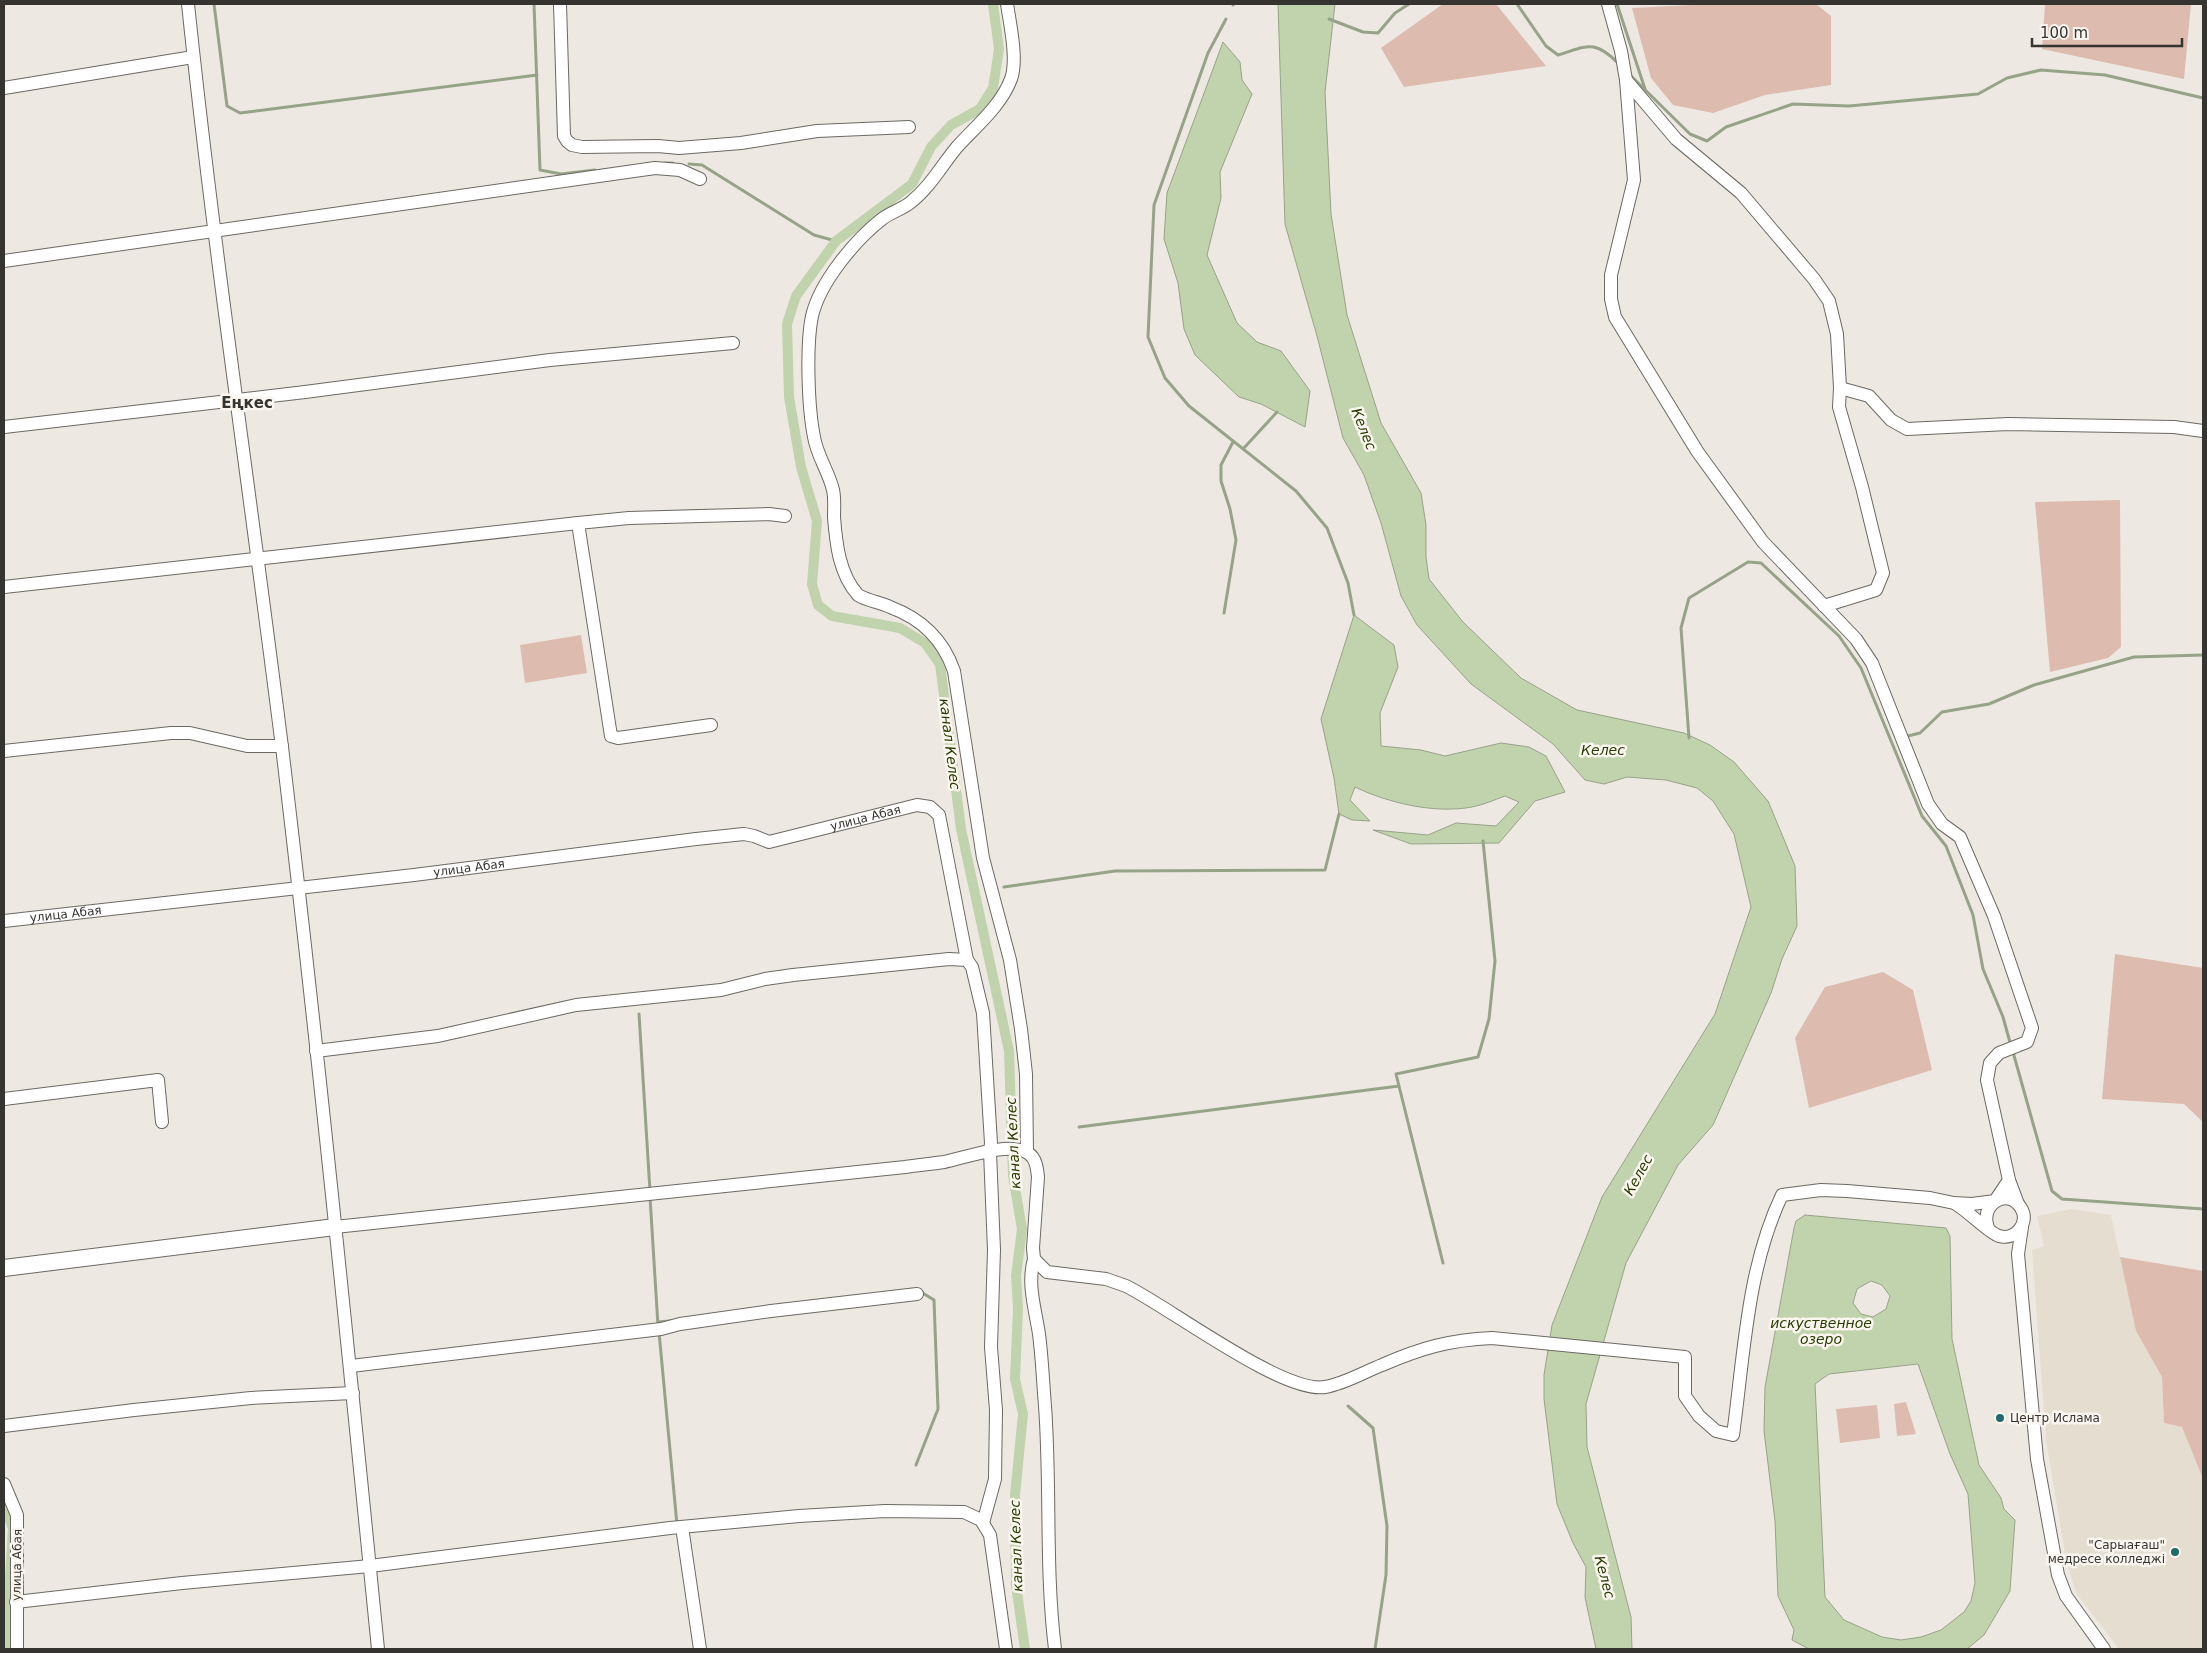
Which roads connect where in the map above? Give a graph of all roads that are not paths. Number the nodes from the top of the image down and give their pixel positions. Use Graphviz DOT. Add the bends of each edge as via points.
graph roads {
  1 [pos="188,4"];
  2 [pos="560,4"];
  3 [pos="1008,4"];
  4 [pos="1608,4"];
  5 [pos="193,58"];
  6 [pos="1626,80"];
  7 [pos="4,88"];
  8 [pos="909,128"];
  9 [pos="679,148"];
  10 [pos="680,170"];
  11 [pos="700,179"];
  12 [pos="214,231"];
  13 [pos="4,261"];
  14 [pos="733,343"];
  15 [pos="1840,388"];
  16 [pos="237,399"];
  17 [pos="4,427"];
  18 [pos="2203,431"];
  19 [pos="785,516"];
  20 [pos="578,523"];
  21 [pos="258,560"];
  22 [pos="4,587"];
  23 [pos="1824,606"];
  24 [pos="711,725"];
  25 [pos="282,746"];
  26 [pos="4,751"];
  27 [pos="299,887"];
  28 [pos="4,921"];
  29 [pos="967,960"];
  30 [pos="316,1051"];
  31 [pos="4,1099"];
  32 [pos="162,1122"];
  33 [pos="995,1151"];
  34 [pos="1023,1151"];
  35 [pos="2009,1180"];
  36 [pos="1995,1201"];
  37 [pos="1954,1203"];
  38 [pos="2018,1204"];
  39 [pos="335,1227"];
  40 [pos="2022,1227"];
  41 [pos="1992,1232"];
  42 [pos="2018,1254"];
  43 [pos="1034,1258"];
  44 [pos="4,1268"];
  45 [pos="917,1294"];
  46 [pos="351,1366"];
  47 [pos="353,1393"];
  48 [pos="4,1426"];
  49 [pos="4,1484"];
  50 [pos="983,1523"];
  51 [pos="677,1527"];
  52 [pos="370,1566"];
  53 [pos="16,1602"];
  54 [pos="17,1649"];
  55 [pos="378,1649"];
  56 [pos="700,1649"];
  57 [pos="1006,1649"];
  58 [pos="1055,1649"];
  59 [pos="2104,1649"];
  1 -- 5 [label="street"];
  2 -- 9 [label="street" via="564,136 567,141 572,145 594,148"];
  3 -- 34 [label="street" via="1013,62 1011,78 1003,95 920,194 910,204 883,218 840,263 819,297 809,336 814,437 833,490 841,564 858,595 913,616 924,624 945,650 954,671 982,858 1010,960 1021,1029 1026,1074"];
  4 -- 6 [label="street" via="1622,51"];
  5 -- 7 [label="street"];
  5 -- 12 [label="street"];
  6 -- 15 [label="street" via="1676,140 1741,193 1814,279 1829,301 1836,334"];
  6 -- 23 [label="street" via="1634,180 1612,275 1615,317 1696,451 1763,542"];
  8 -- 9 [label="street" via="817,131 741,143"];
  9 -- 10 [label="street"];
  10 -- 11 [label="street"];
  10 -- 12 [label="street" via="655,168 611,173"];
  12 -- 13 [label="street"];
  12 -- 16 [label="street"];
  14 -- 16 [label="street" via="615,352"];
  15 -- 18 [label="street" via="1869,396 1891,420 1907,429 2008,424 2174,427"];
  15 -- 23 [label="street" via="1839,408 1883,574 1876,590"];
  16 -- 17 [label="street"];
  16 -- 21 [label="street"];
  19 -- 20 [label="street" via="680,516"];
  20 -- 21 [label="street"];
  20 -- 24 [label="street" via="611,736 618,738"];
  21 -- 22 [label="street"];
  21 -- 25 [label="street"];
  23 -- 35 [label="street" via="1856,639 1872,663 1928,804 1942,824 1960,837 1994,916 2032,1028 2027,1042 1999,1053 1990,1063 1987,1080"];
  25 -- 26 [label="street" via="247,746 190,733 171,733"];
  25 -- 27 [label="street"];
  27 -- 28 [label="street, улица Абая"];
  27 -- 29 [label="street, улица Абая" via="734,835 751,835 769,842 917,805 927,806 939,815"];
  27 -- 30 [label="street"];
  29 -- 30 [label="street" via="949,959 793,975 721,990 576,1005 438,1036"];
  29 -- 33 [label="street" via="972,967 983,1013 991,1142"];
  30 -- 39 [label="street"];
  31 -- 32 [label="street" via="158,1080"];
  33 -- 34 [label="street"];
  33 -- 39 [label="street" via="905,1167"];
  33 -- 50 [label="street" via="991,1347 996,1410 995,1479"];
  34 -- 43 [label="street" via="1034,1160 1038,1177"];
  35 -- 36 [label="street"];
  35 -- 38 [label="street"];
  36 -- 37 [label="street"];
  36 -- 38 [label="street" via="2007,1199"];
  36 -- 41 [label="street" via="1985,1218"];
  37 -- 41 [label="street"];
  37 -- 43 [label="street" via="1847,1191 1821,1190 1782,1195 1765,1235 1761,1254 1733,1435 1716,1431 1699,1416 1685,1396 1685,1357 1492,1338 1458,1340 1438,1344 1333,1385 1323,1388 1306,1386 1240,1355 1126,1286 1106,1279 1047,1272"];
  38 -- 40 [label="street" via="2024,1215"];
  39 -- 44 [label="main road"];
  39 -- 46 [label="street"];
  40 -- 41 [label="street" via="2007,1237"];
  40 -- 42 [label="street"];
  41 -- 42 [label="street"];
  42 -- 59 [label="street" via="2037,1459 2058,1576 2066,1596"];
  43 -- 58 [label="street" via="1031,1290 1039,1335 1045,1408 1048,1558"];
  45 -- 46 [label="street"];
  46 -- 47 [label="street"];
  47 -- 48 [label="street" via="252,1398"];
  47 -- 52 [label="street"];
  49 -- 53 [label="street, улица Абая" via="17,1515"];
  50 -- 51 [label="street" via="964,1512 884,1511"];
  50 -- 57 [label="street" via="990,1535"];
  51 -- 52 [label="street"];
  51 -- 56 [label="street"];
  52 -- 53 [label="street"];
  52 -- 55 [label="street"];
  53 -- 54 [label="street, улица Абая"];
}
